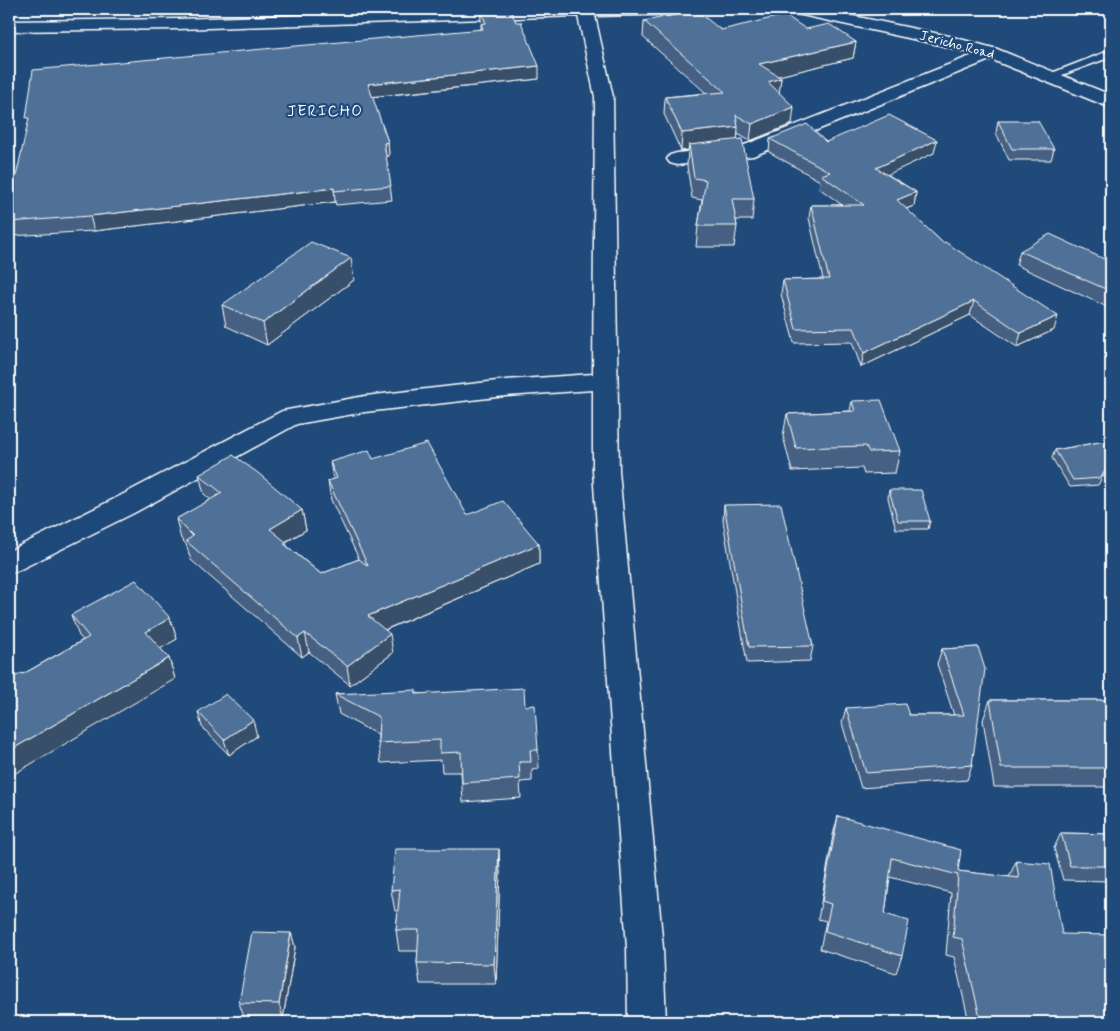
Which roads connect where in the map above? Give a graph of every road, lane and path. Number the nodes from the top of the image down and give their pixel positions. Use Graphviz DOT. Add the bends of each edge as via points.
graph roads {
  1 [pos="687,9"];
  2 [pos="797,9"];
  3 [pos="585,10"];
  4 [pos="397,13"];
  5 [pos="9,26"];
  6 [pos="991,53"];
  7 [pos="1111,53"];
  8 [pos="1050,76"];
  9 [pos="1111,102"];
  10 [pos="677,159"];
  11 [pos="606,380"];
  12 [pos="9,563"];
  13 [pos="648,1022"];
  1 -- 3 [label="street"];
  2 -- 6 [label="street, Jericho Road"];
  3 -- 4 [label="street"];
  3 -- 11 [label="street" via="604,97"];
  4 -- 5 [label="street" via="179,25"];
  6 -- 8 [label="street, Jericho Road"];
  6 -- 10 [label="street" via="746,152"];
  7 -- 8 [label="lane"];
  8 -- 9 [label="street, Jericho Road"];
  11 -- 12 [label="street" via="374,403 292,417"];
  11 -- 13 [label="street" via="606,471 645,948"];
}
